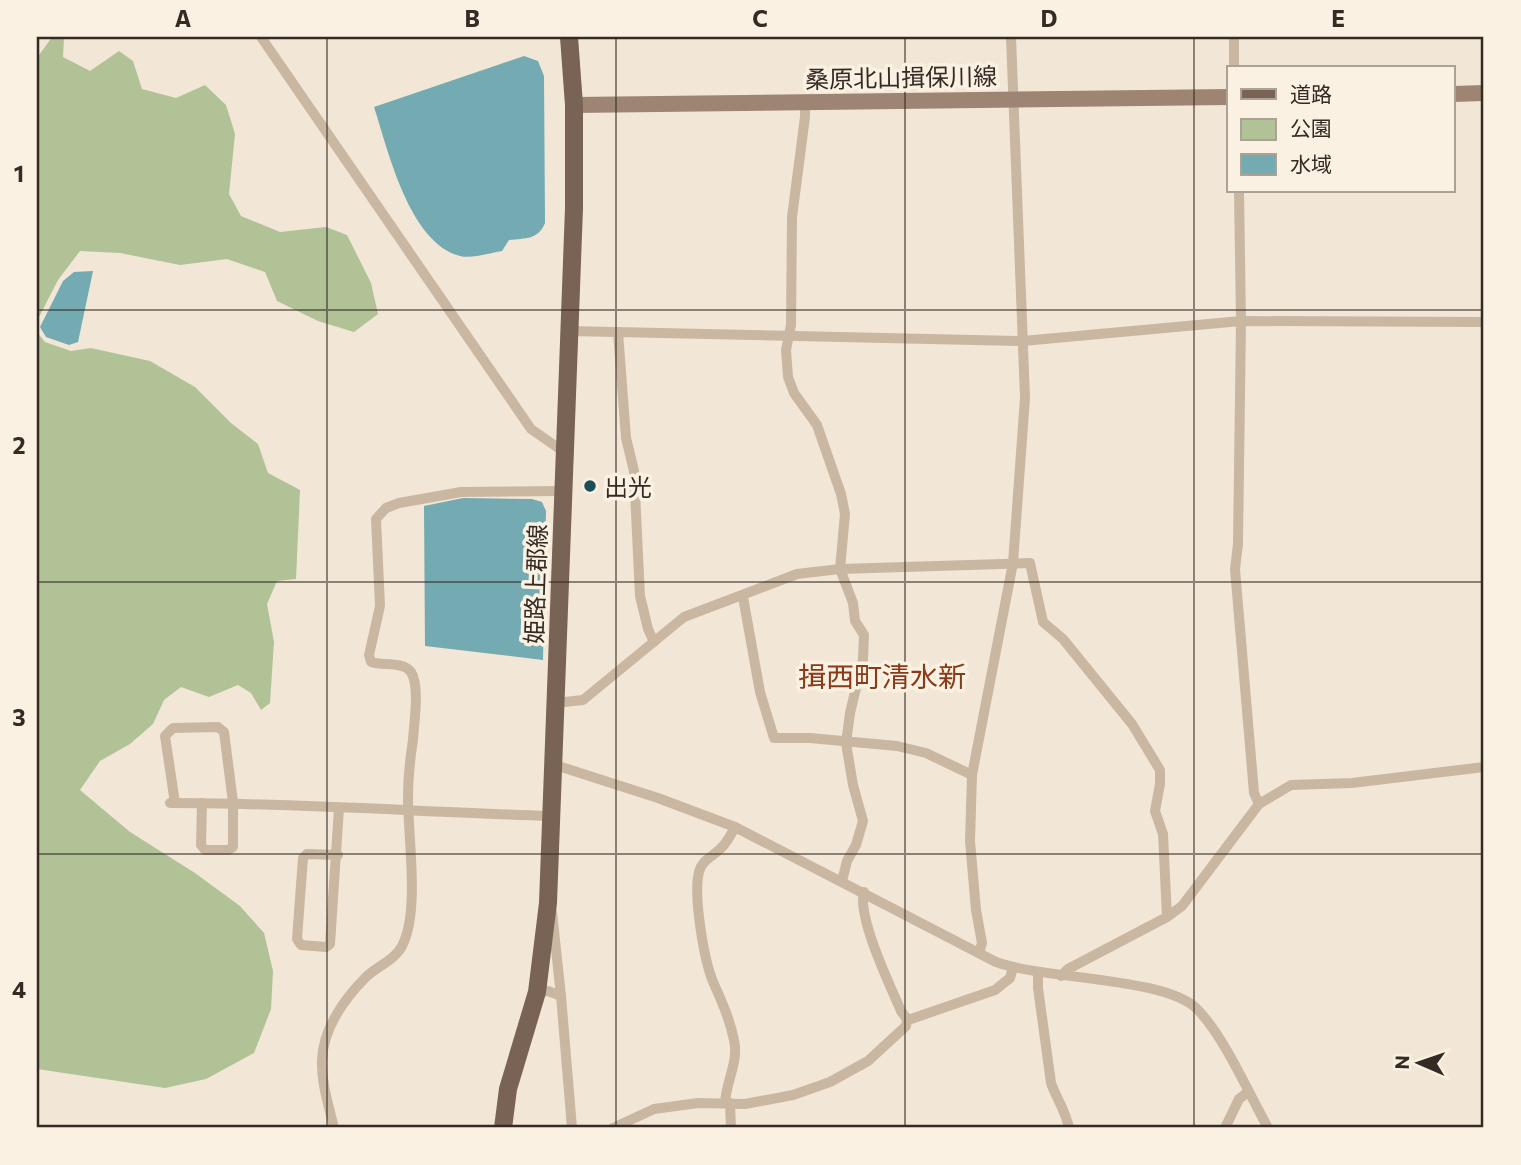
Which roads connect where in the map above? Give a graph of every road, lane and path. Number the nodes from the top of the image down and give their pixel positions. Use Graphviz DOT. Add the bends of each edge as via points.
graph roads {
  1 [pos="261,37"];
  2 [pos="569,37"];
  3 [pos="1010,37"];
  4 [pos="1234,37"];
  5 [pos="1234,66"];
  6 [pos="1484,93"];
  7 [pos="1454,94"];
  8 [pos="1227,97"];
  9 [pos="1012,98"];
  10 [pos="805,101"];
  11 [pos="574,105"];
  12 [pos="1239,192"];
  13 [pos="1241,321"];
  14 [pos="1484,322"];
  15 [pos="569,331"];
  16 [pos="618,332"];
  17 [pos="789,336"];
  18 [pos="1023,341"];
  19 [pos="564,452"];
  20 [pos="562,491"];
  21 [pos="1013,563"];
  22 [pos="840,569"];
  23 [pos="743,597"];
  24 [pos="654,642"];
  25 [pos="555,703"];
  26 [pos="846,743"];
  27 [pos="552,764"];
  28 [pos="1484,767"];
  29 [pos="972,775"];
  30 [pos="233,802"];
  31 [pos="202,803"];
  32 [pos="1259,804"];
  33 [pos="340,808"];
  34 [pos="409,812"];
  35 [pos="550,816"];
  36 [pos="735,827"];
  37 [pos="338,855"];
  38 [pos="842,881"];
  39 [pos="863,892"];
  40 [pos="548,904"];
  41 [pos="1167,917"];
  42 [pos="979,953"];
  43 [pos="1013,968"];
  44 [pos="1038,973"];
  45 [pos="1061,976"];
  46 [pos="537,992"];
  47 [pos="561,996"];
  48 [pos="907,1018"];
  49 [pos="1248,1092"];
  50 [pos="728,1103"];
  51 [pos="334,1128"];
  52 [pos="503,1128"];
  53 [pos="572,1128"];
  54 [pos="613,1128"];
  55 [pos="731,1128"];
  56 [pos="1069,1128"];
  57 [pos="1225,1128"];
  58 [pos="1268,1128"];
  1 -- 19 [label="street" via="531,429"];
  2 -- 11 [label="main road, 姫路上郡線"];
  3 -- 9 [label="street"];
  4 -- 5 [label="street"];
  6 -- 7 [label="main road"];
  8 -- 9 [label="main road, 桑原北山揖保川線"];
  9 -- 10 [label="main road, 桑原北山揖保川線"];
  9 -- 18 [label="street"];
  10 -- 11 [label="main road, 桑原北山揖保川線"];
  10 -- 17 [label="street" via="792,217"];
  11 -- 15 [label="main road, 姫路上郡線"];
  12 -- 13 [label="street"];
  13 -- 14 [label="street"];
  13 -- 18 [label="street"];
  13 -- 32 [label="street" via="1235,569 1254,793"];
  15 -- 16 [label="street"];
  15 -- 19 [label="main road, 姫路上郡線"];
  16 -- 17 [label="street"];
  16 -- 24 [label="street" via="626,438 634,471 640,596"];
  17 -- 18 [label="street"];
  17 -- 22 [label="street" via="788,377 817,425 841,494 845,514"];
  18 -- 21 [label="street" via="1024,408"];
  19 -- 20 [label="main road, 姫路上郡線"];
  20 -- 25 [label="main road, 姫路上郡線"];
  20 -- 34 [label="street" via="461,492 399,503 376,519 380,606 369,655 371,662 404,666 413,676 416,704"];
  21 -- 22 [label="street"];
  21 -- 29 [label="street"];
  21 -- 41 [label="street" via="1030,563 1043,622 1063,639 1132,724 1160,770 1156,811 1163,834"];
  22 -- 23 [label="street" via="797,574"];
  22 -- 26 [label="street" via="855,621 864,635"];
  23 -- 24 [label="street" via="684,617"];
  23 -- 26 [label="street" via="760,692 774,738"];
  24 -- 25 [label="street" via="583,700"];
  25 -- 27 [label="main road, 姫路上郡線"];
  26 -- 29 [label="street" via="926,753"];
  26 -- 38 [label="street" via="863,821"];
  27 -- 35 [label="main road, 姫路上郡線"];
  27 -- 36 [label="street"];
  28 -- 32 [label="street" via="1352,783 1291,785"];
  29 -- 42 [label="street" via="970,841 982,943"];
  30 -- 31 [label="street"];
  30 -- 31 [label="street" via="233,848 228,850 205,850 201,845"];
  30 -- 31 [label="street" via="224,732 218,727 173,728 165,736 172,803"];
  30 -- 33 [label="street"];
  32 -- 41 [label="street" via="1182,906"];
  33 -- 34 [label="street"];
  33 -- 37 [label="street"];
  34 -- 35 [label="street"];
  34 -- 51 [label="street" via="410,909 401,947 355,988 326,1038 323,1078"];
  35 -- 40 [label="main road, 姫路上郡線"];
  36 -- 38 [label="street"];
  36 -- 50 [label="street" via="730,838 704,861 697,884 710,973 735,1042"];
  37 -- 37 [label="street" via="307,854 303,858 297,939 301,945 330,944"];
  38 -- 39 [label="street"];
  39 -- 42 [label="street"];
  39 -- 48 [label="street" via="872,942"];
  40 -- 46 [label="main road, 姫路上郡線"];
  40 -- 47 [label="street" via="554,914"];
  41 -- 45 [label="street"];
  42 -- 43 [label="street"];
  43 -- 44 [label="street"];
  43 -- 48 [label="street" via="1010,978 995,990"];
  44 -- 45 [label="street"];
  44 -- 56 [label="street" via="1051,1083"];
  45 -- 49 [label="street" via="1152,988 1178,996 1196,1008 1212,1028"];
  46 -- 47 [label="street"];
  46 -- 52 [label="main road, 姫路上郡線" via="508,1089"];
  47 -- 53 [label="street"];
  48 -- 50 [label="street" via="906,1026 868,1060 830,1082 775,1100"];
  49 -- 57 [label="street" via="1239,1099"];
  49 -- 58 [label="street"];
  50 -- 54 [label="street" via="654,1110"];
  50 -- 55 [label="street"];
}
